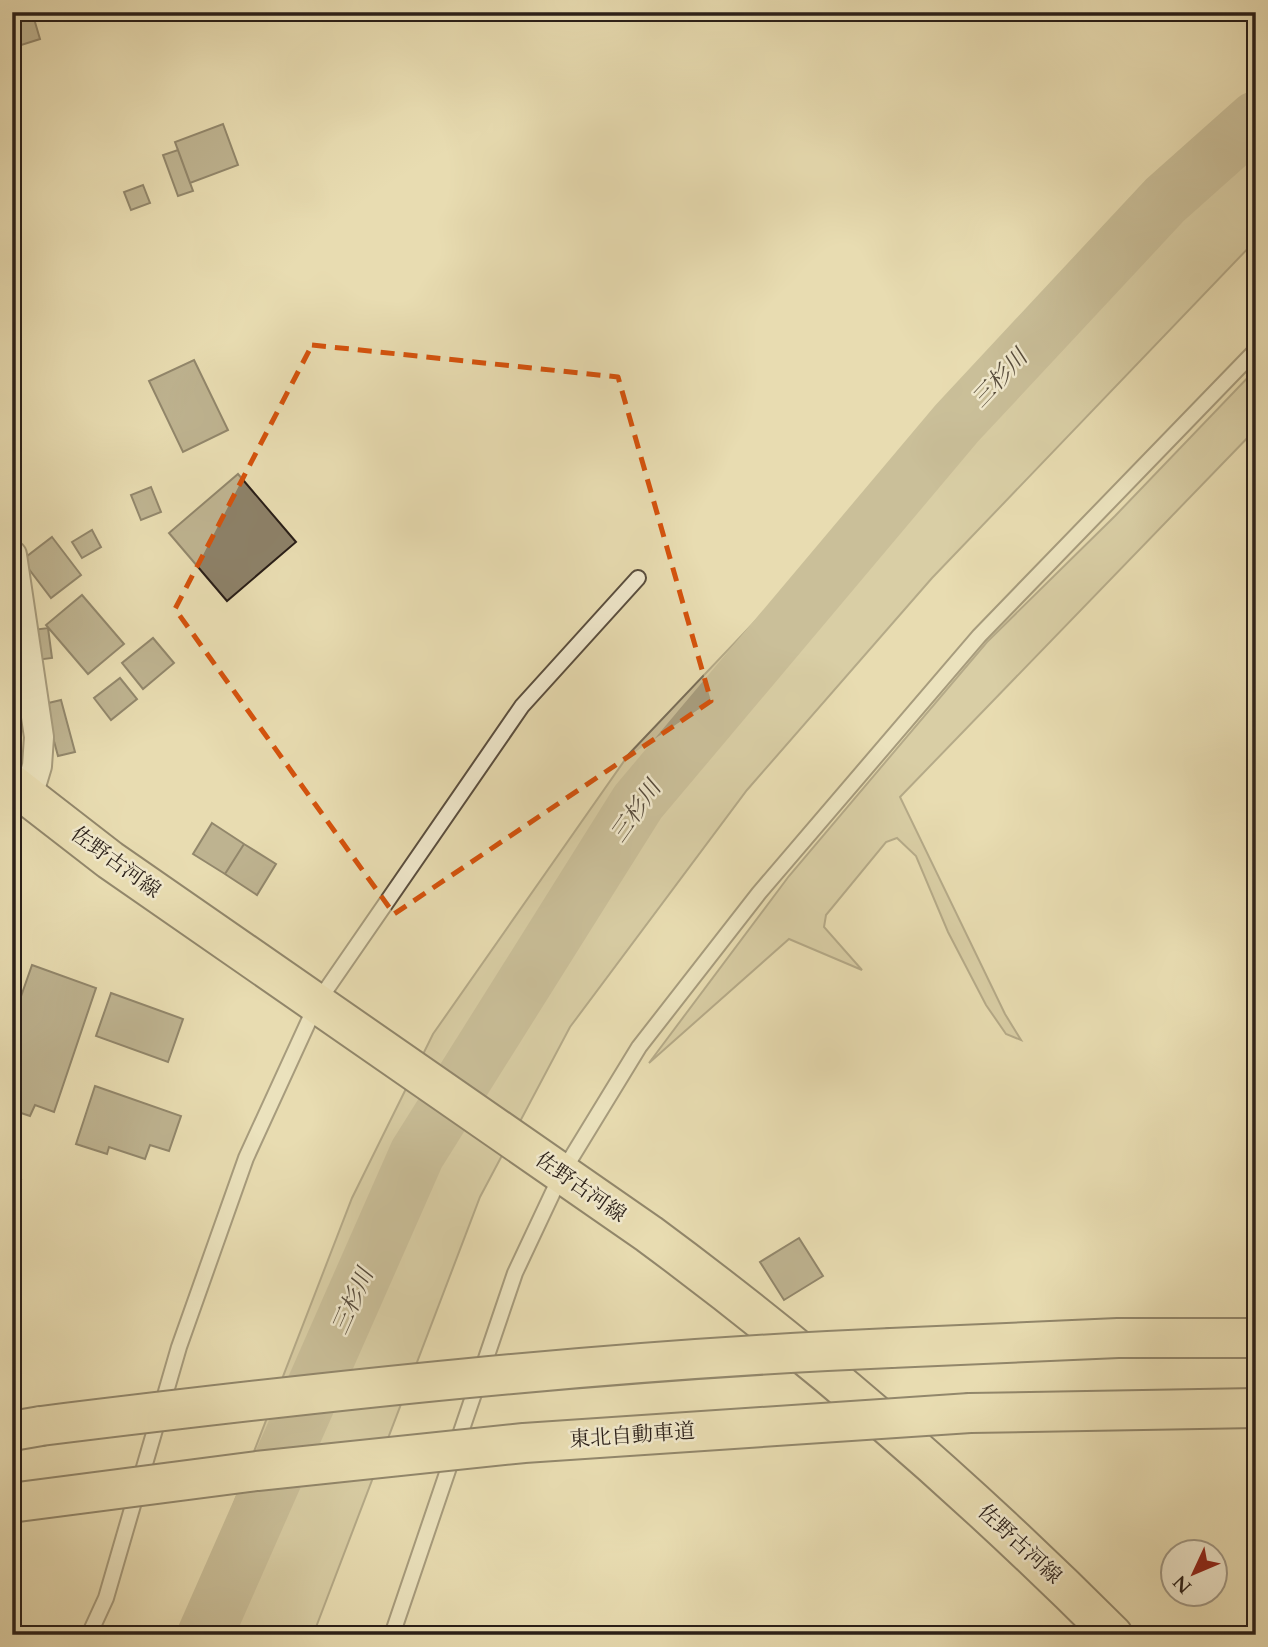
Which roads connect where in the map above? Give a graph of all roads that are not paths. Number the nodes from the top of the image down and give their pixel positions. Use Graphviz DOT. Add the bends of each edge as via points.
graph roads {
  1 [pos="1256,350"];
  2 [pos="12,555"];
  3 [pos="638,579"];
  4 [pos="20,790"];
  5 [pos="323,1007"];
  6 [pos="558,1170"];
  7 [pos="1256,1338"];
  8 [pos="1256,1408"];
  9 [pos="27,1428"];
  10 [pos="15,1503"];
  11 [pos="89,1635"];
  12 [pos="392,1635"];
  13 [pos="1113,1635"];
  1 -- 6 [label="lane" via="979,636 759,893 639,1047"];
  2 -- 4 [label="street" via="39,737 37,766"];
  3 -- 5 [label="lane" via="522,706"];
  4 -- 5 [label="main road, 佐野古河線" via="110,860"];
  5 -- 6 [label="main road, 佐野古河線"];
  5 -- 11 [label="lane" via="237,1183 179,1347 106,1598"];
  6 -- 12 [label="lane" via="515,1273"];
  6 -- 13 [label="main road, 佐野古河線" via="821,1366 1036,1558"];
  7 -- 9 [label="main road, bridge" via="1118,1338 725,1355 283,1396"];
  8 -- 10 [label="main road, 東北自動車道, bridge" via="970,1413 524,1443"];
}
